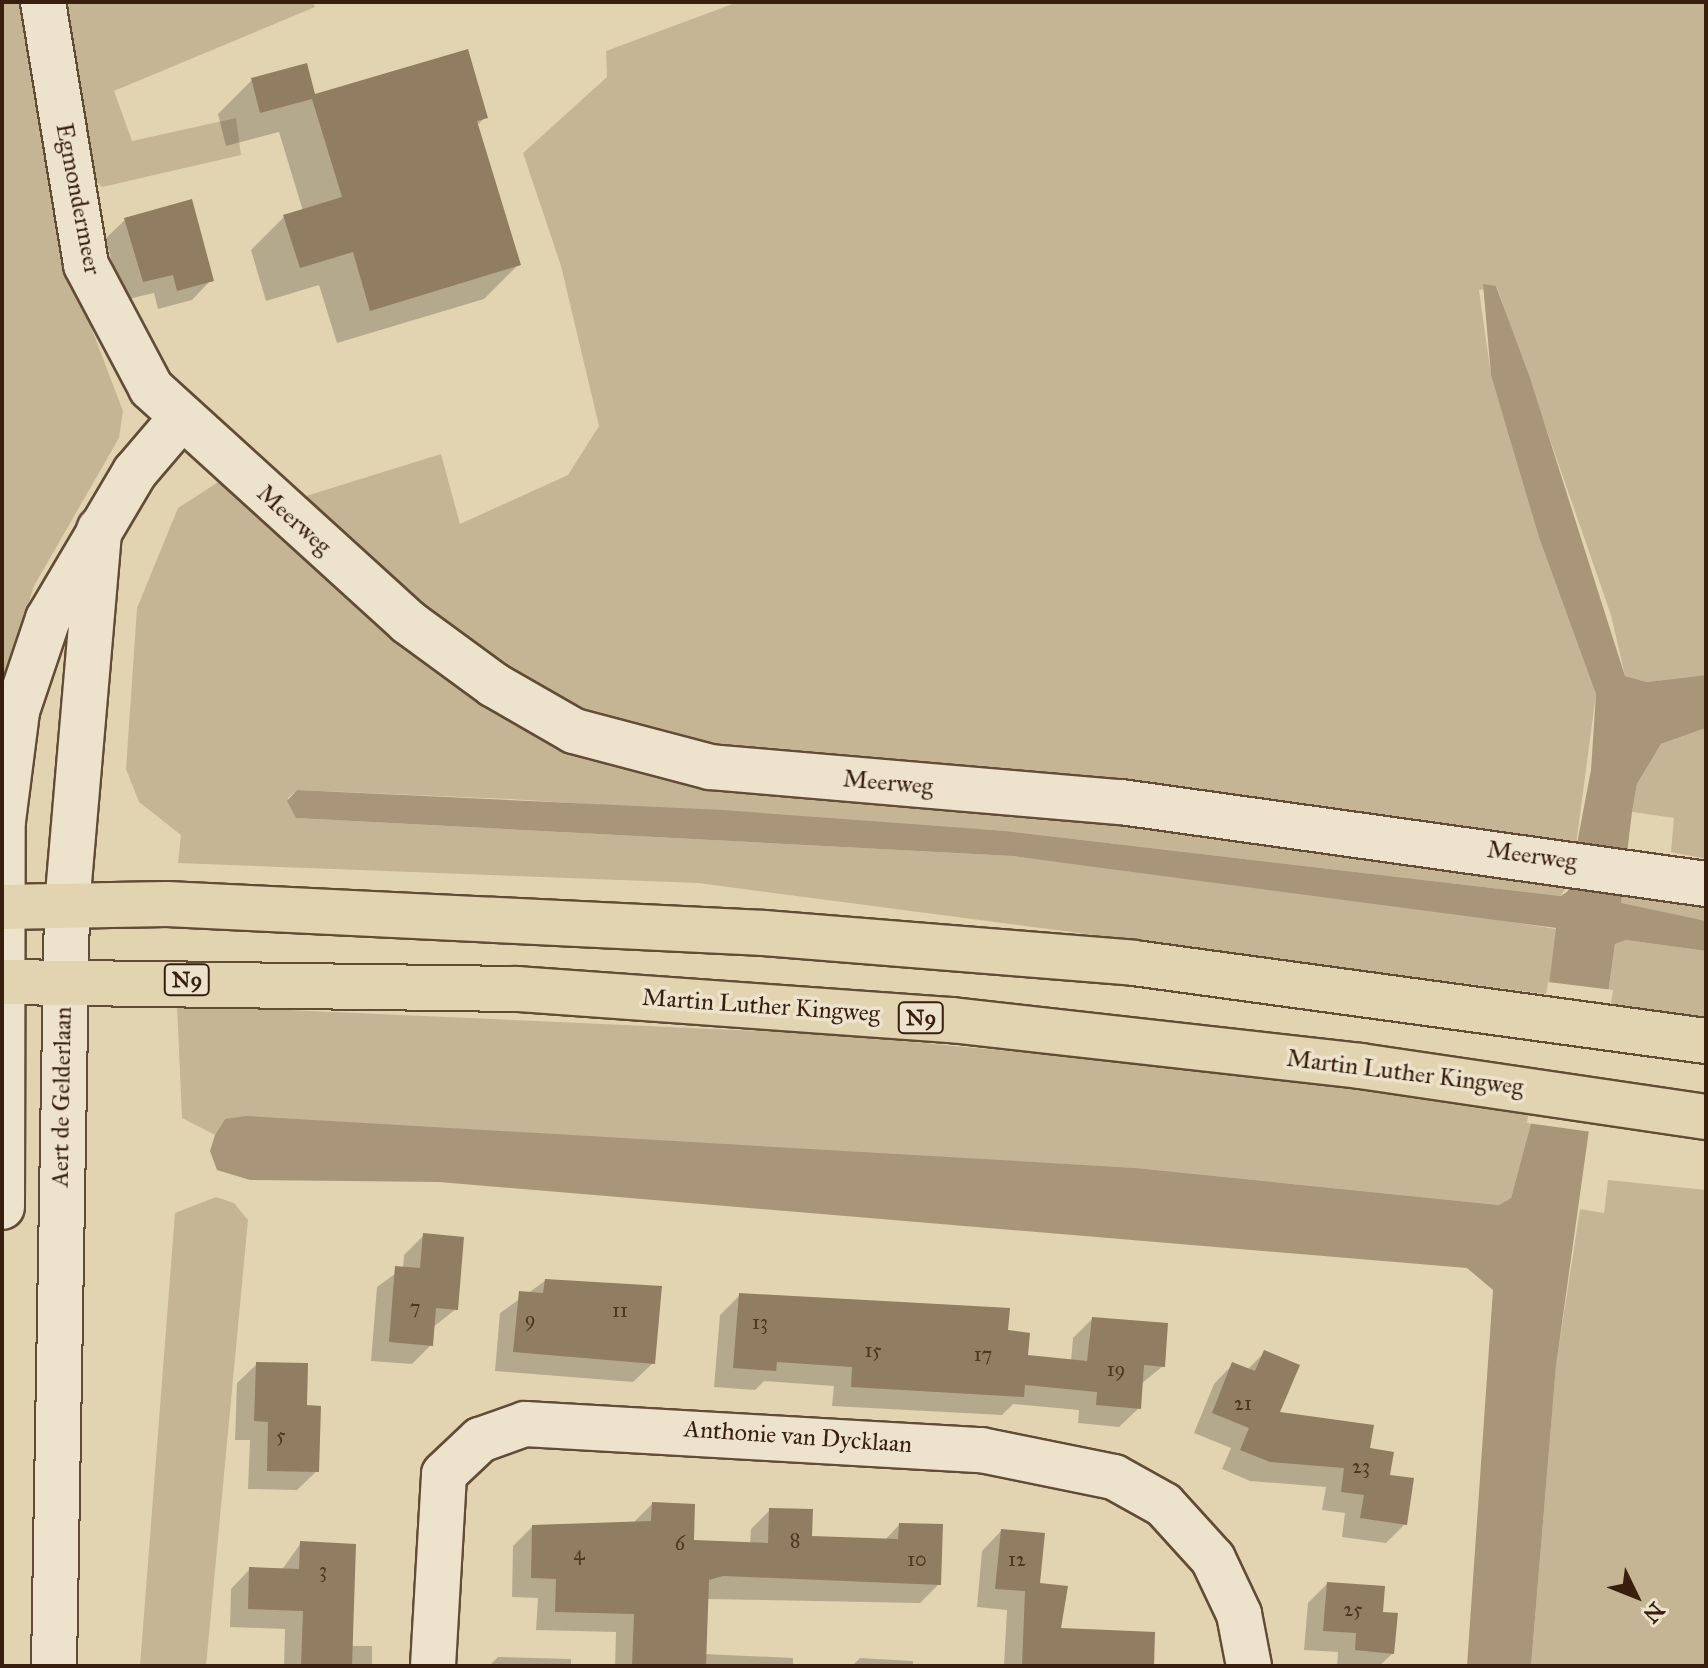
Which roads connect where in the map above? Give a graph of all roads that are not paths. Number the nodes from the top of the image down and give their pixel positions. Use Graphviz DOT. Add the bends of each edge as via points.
graph roads {
  1 [pos="43,2"];
  2 [pos="182,417"];
  3 [pos="99,529"];
  4 [pos="1706,884"];
  5 [pos="67,906"];
  6 [pos="3,907"];
  7 [pos="65,979"];
  8 [pos="4,982"];
  9 [pos="1706,1041"];
  10 [pos="1706,1117"];
  11 [pos="2,1207"];
  12 [pos="54,1666"];
  13 [pos="433,1666"];
  14 [pos="1249,1666"];
  1 -- 2 [label="street, Egmondermeer" via="86,265 151,388"];
  2 -- 3 [label="street"];
  2 -- 4 [label="street, Meerweg" via="450,655 535,710 615,746 710,767 1121,802 1635,870"];
  3 -- 5 [label="street, Aert de Gelderlaan"];
  3 -- 6 [label="street" via="48,619 17,711 3,821"];
  5 -- 6 [label="highway"];
  5 -- 7 [label="street, Aert de Gelderlaan"];
  5 -- 9 [label="highway" via="764,933 1134,963"];
  6 -- 8 [label="street"];
  7 -- 8 [label="highway, Martin Luther Kingweg / N9"];
  7 -- 10 [label="highway, Martin Luther Kingweg / N9" via="501,989 1077,1032 1530,1089"];
  7 -- 12 [label="street, Aert de Gelderlaan"];
  8 -- 11 [label="street"];
  13 -- 14 [label="street, Anthonie van Dycklaan" via="444,1474 480,1440 525,1424 981,1450 1114,1477 1164,1505 1213,1559 1239,1614"];
}
